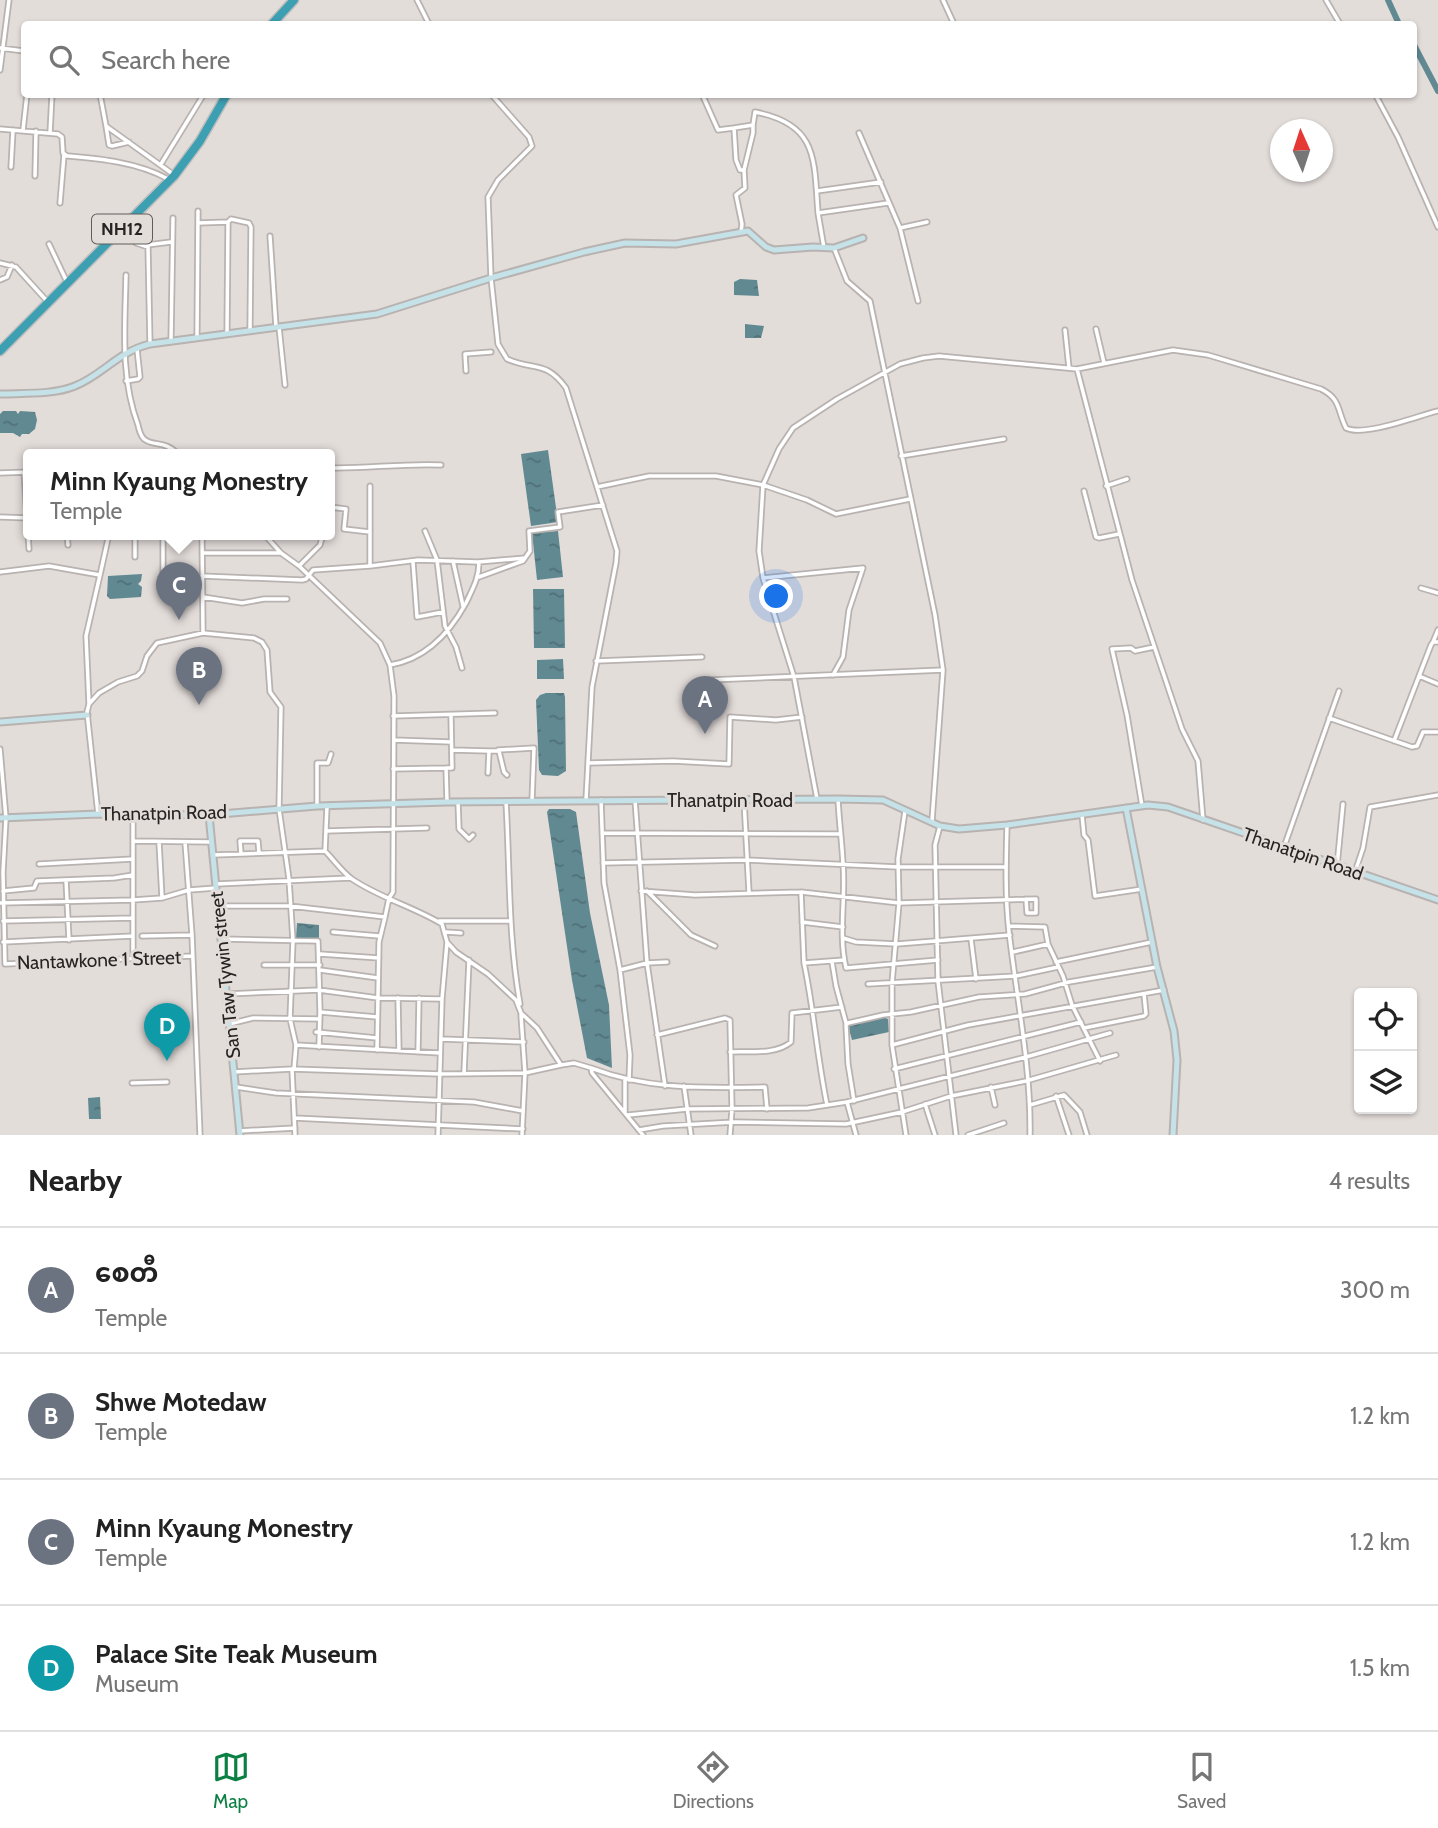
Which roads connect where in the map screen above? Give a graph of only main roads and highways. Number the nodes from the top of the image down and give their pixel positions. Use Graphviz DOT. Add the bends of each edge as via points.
graph roads {
  1 [pos="292,0"];
  2 [pos="273,21"];
  3 [pos="223,98"];
  4 [pos="119,228"];
  5 [pos="0,348"];
  1 -- 2 [label="highway"];
  3 -- 4 [label="highway, NH12" via="200,141"];
  4 -- 5 [label="highway, NH12"];
  4 -- 5 [label="highway, NH12"];
}
